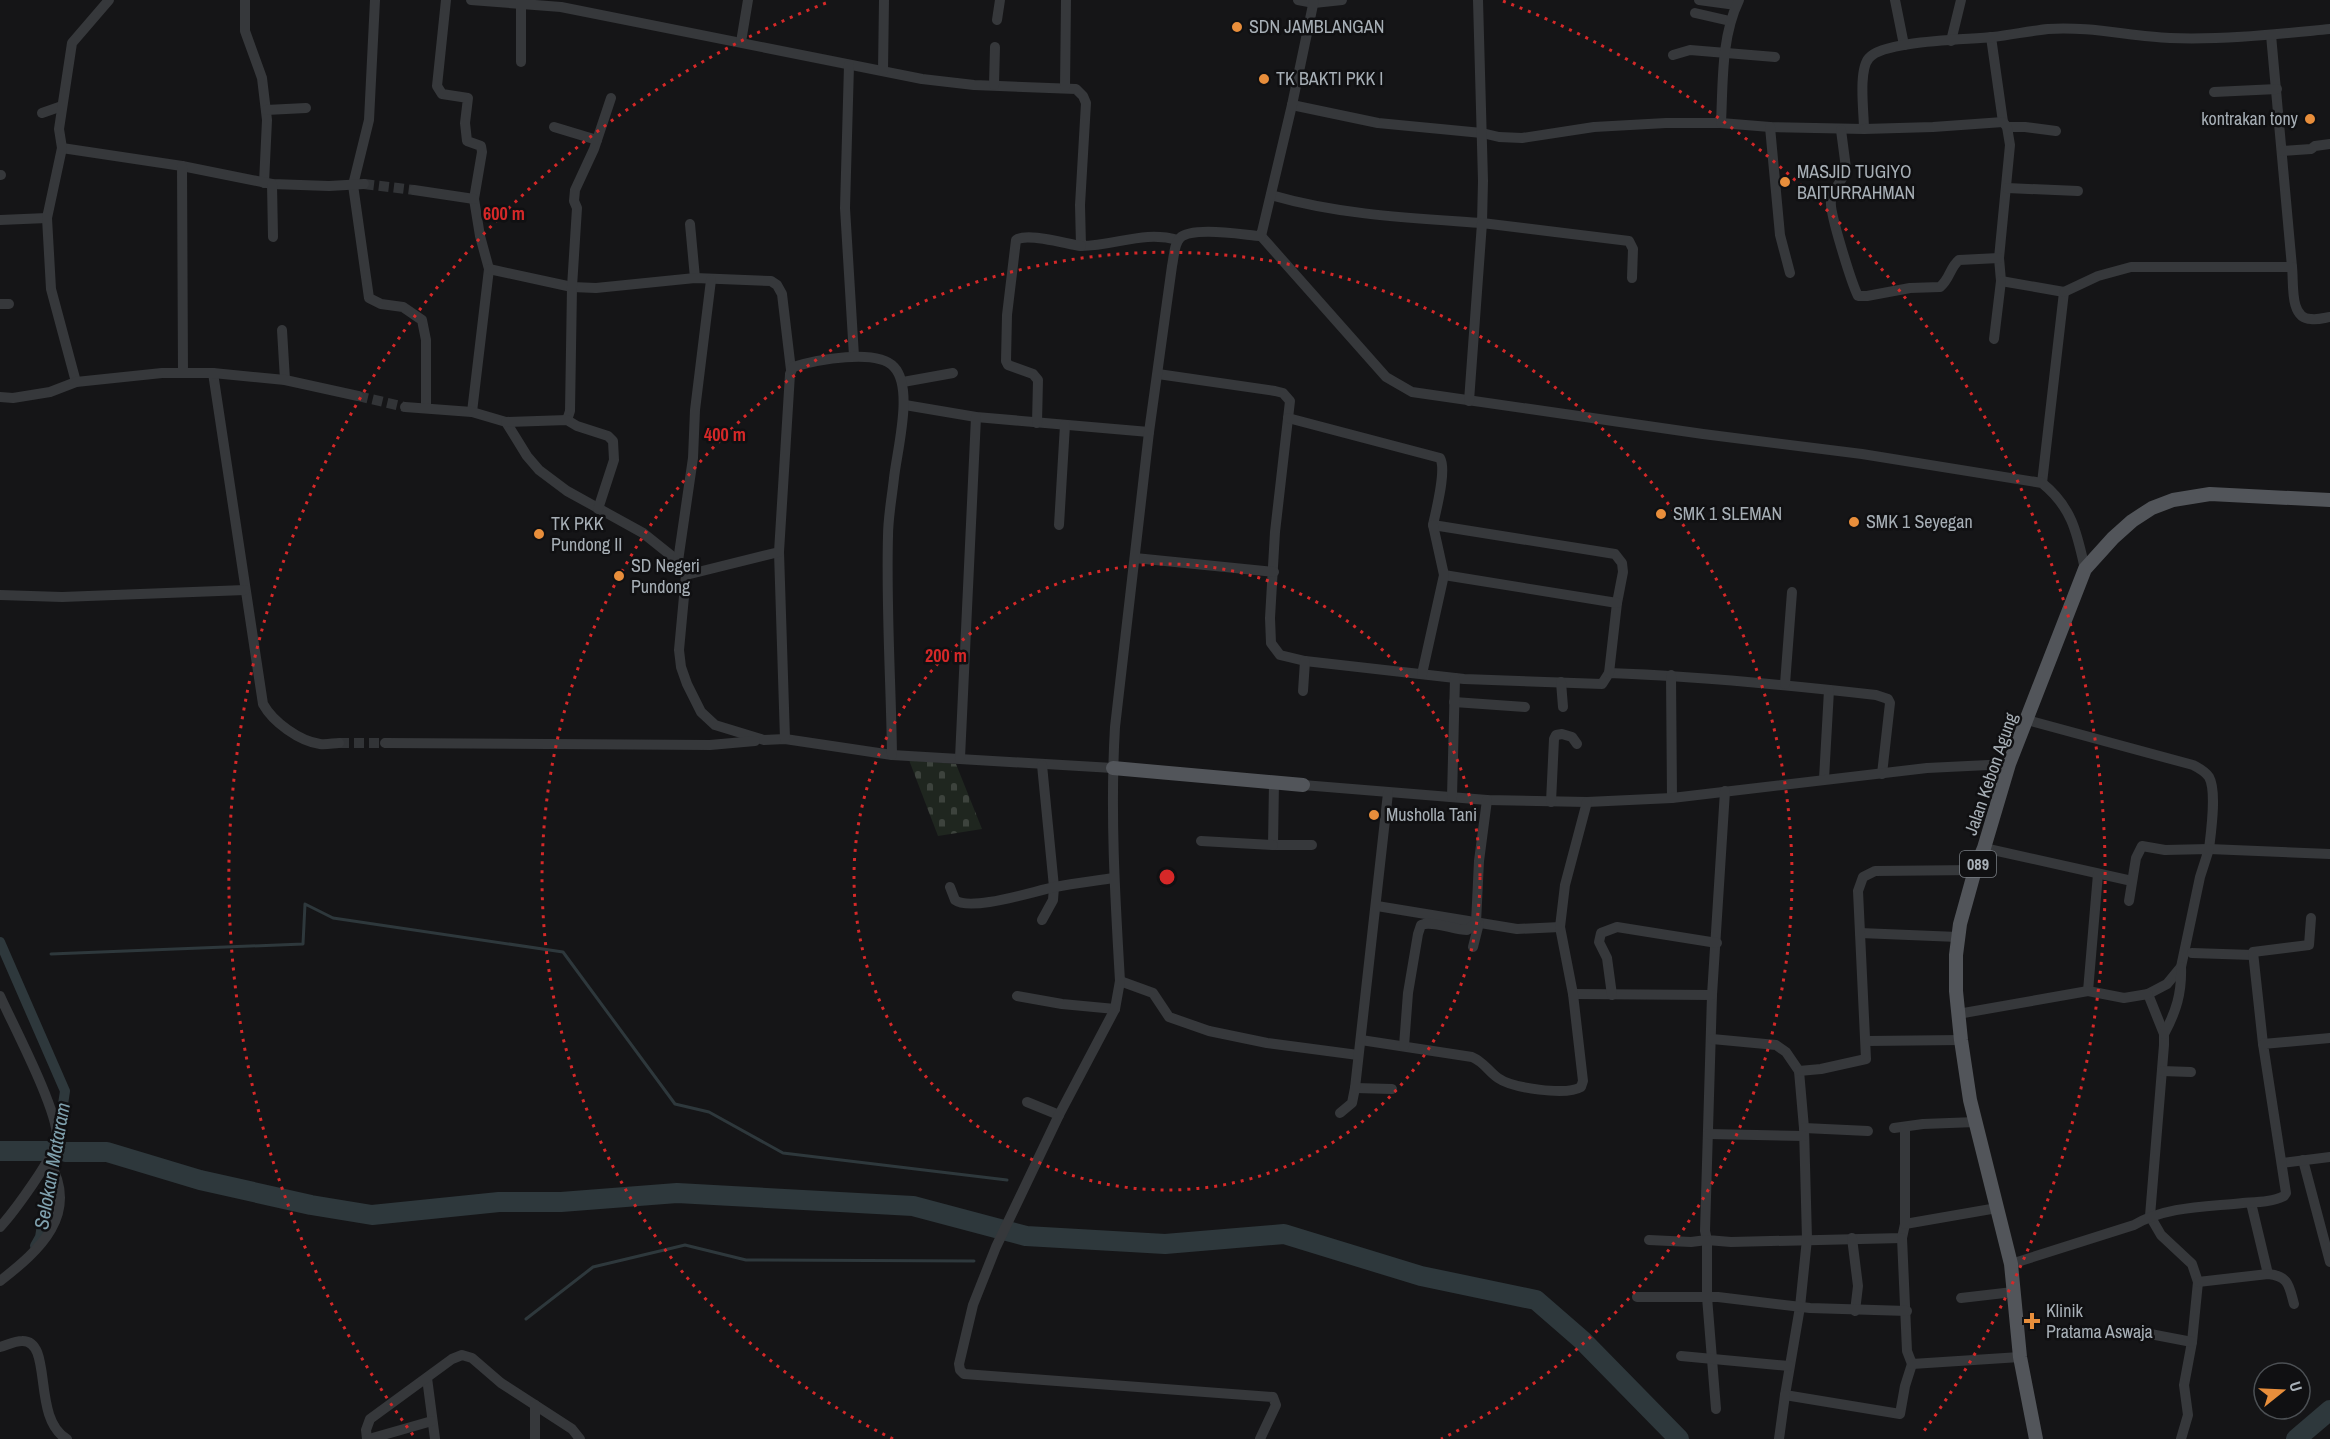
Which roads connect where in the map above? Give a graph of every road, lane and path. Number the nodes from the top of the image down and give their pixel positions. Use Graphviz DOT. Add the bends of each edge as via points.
graph roads {
  1 [pos="109,0"];
  2 [pos="245,0"];
  3 [pos="375,0"];
  4 [pos="446,0"];
  5 [pos="471,0"];
  6 [pos="748,0"];
  7 [pos="884,0"];
  8 [pos="1000,0"];
  9 [pos="1066,0"];
  10 [pos="1298,0"];
  11 [pos="1342,0"];
  12 [pos="1478,0"];
  13 [pos="1700,0"];
  14 [pos="1895,0"];
  15 [pos="1961,0"];
  16 [pos="1314,1"];
  17 [pos="520,2"];
  18 [pos="1738,3"];
  19 [pos="562,4"];
  20 [pos="1695,13"];
  21 [pos="997,20"];
  22 [pos="1730,21"];
  23 [pos="2330,29"];
  24 [pos="2271,35"];
  25 [pos="1991,38"];
  26 [pos="1952,41"];
  27 [pos="741,42"];
  28 [pos="1904,45"];
  29 [pos="995,47"];
  30 [pos="1726,54"];
  31 [pos="1673,55"];
  32 [pos="1775,57"];
  33 [pos="521,62"];
  34 [pos="849,65"];
  35 [pos="883,71"];
  36 [pos="994,85"];
  37 [pos="1065,87"];
  38 [pos="2277,89"];
  39 [pos="2214,92"];
  40 [pos="610,98"];
  41 [pos="1292,105"];
  42 [pos="62,106"];
  43 [pos="306,108"];
  44 [pos="266,110"];
  45 [pos="42,113"];
  46 [pos="1721,123"];
  47 [pos="2005,125"];
  48 [pos="554,127"];
  49 [pos="1770,128"];
  50 [pos="1864,129"];
  51 [pos="1840,130"];
  52 [pos="2056,131"];
  53 [pos="1482,133"];
  54 [pos="597,140"];
  55 [pos="2330,144"];
  56 [pos="62,148"];
  57 [pos="2312,149"];
  58 [pos="2330,150"];
  59 [pos="2282,151"];
  60 [pos="182,166"];
  61 [pos="268,184"];
  62 [pos="358,185"];
  63 [pos="2007,189"];
  64 [pos="414,190"];
  65 [pos="2078,191"];
  66 [pos="1271,195"];
  67 [pos="474,199"];
  68 [pos="47,218"];
  69 [pos="0,220"];
  70 [pos="1482,223"];
  71 [pos="690,224"];
  72 [pos="1261,236"];
  73 [pos="273,237"];
  74 [pos="1178,240"];
  75 [pos="1081,246"];
  76 [pos="1999,258"];
  77 [pos="2292,267"];
  78 [pos="489,269"];
  79 [pos="1790,273"];
  80 [pos="695,278"];
  81 [pos="1632,278"];
  82 [pos="711,280"];
  83 [pos="2001,280"];
  84 [pos="572,286"];
  85 [pos="2064,292"];
  86 [pos="2330,317"];
  87 [pos="282,330"];
  88 [pos="1994,339"];
  89 [pos="854,356"];
  90 [pos="792,370"];
  91 [pos="183,373"];
  92 [pos="953,373"];
  93 [pos="213,374"];
  94 [pos="1158,374"];
  95 [pos="285,380"];
  96 [pos="76,382"];
  97 [pos="903,382"];
  98 [pos="358,396"];
  99 [pos="0,397"];
  100 [pos="1469,401"];
  101 [pos="905,405"];
  102 [pos="405,407"];
  103 [pos="426,408"];
  104 [pos="472,412"];
  105 [pos="976,417"];
  106 [pos="1288,417"];
  107 [pos="567,420"];
  108 [pos="506,422"];
  109 [pos="1037,423"];
  110 [pos="1065,425"];
  111 [pos="1149,432"];
  112 [pos="2042,483"];
  113 [pos="2330,500"];
  114 [pos="598,509"];
  115 [pos="1059,525"];
  116 [pos="1433,525"];
  117 [pos="779,552"];
  118 [pos="1136,558"];
  119 [pos="678,561"];
  120 [pos="2085,569"];
  121 [pos="1274,572"];
  122 [pos="686,575"];
  123 [pos="1444,576"];
  124 [pos="245,590"];
  125 [pos="1792,592"];
  126 [pos="0,595"];
  127 [pos="1617,603"];
  128 [pos="1305,661"];
  129 [pos="1609,673"];
  130 [pos="1422,674"];
  131 [pos="1671,675"];
  132 [pos="1455,678"];
  133 [pos="1561,682"];
  134 [pos="1785,684"];
  135 [pos="1829,690"];
  136 [pos="1303,691"];
  137 [pos="1454,702"];
  138 [pos="1525,707"];
  139 [pos="1563,707"];
  140 [pos="2028,720"];
  141 [pos="785,739"];
  142 [pos="764,740"];
  143 [pos="339,743"];
  144 [pos="385,743"];
  145 [pos="1576,744"];
  146 [pos="892,755"];
  147 [pos="960,758"];
  148 [pos="1042,765"];
  149 [pos="2009,765"];
  150 [pos="1113,768"];
  151 [pos="1882,774"];
  152 [pos="1824,779"];
  153 [pos="1274,782"];
  154 [pos="1303,785"];
  155 [pos="1725,791"];
  156 [pos="1389,793"];
  157 [pos="1452,797"];
  158 [pos="1672,798"];
  159 [pos="1487,800"];
  160 [pos="1551,802"];
  161 [pos="1587,802"];
  162 [pos="1202,841"];
  163 [pos="1273,845"];
  164 [pos="1312,845"];
  165 [pos="1984,848"];
  166 [pos="2209,849"];
  167 [pos="2330,854"];
  168 [pos="1975,870"];
  169 [pos="2098,874"];
  170 [pos="1114,878"];
  171 [pos="2132,880"];
  172 [pos="950,886"];
  173 [pos="1054,887"];
  174 [pos="2129,901"];
  175 [pos="1377,906"];
  176 [pos="2311,918"];
  177 [pos="1042,920"];
  178 [pos="1477,923"];
  179 [pos="1560,927"];
  180 [pos="1860,933"];
  181 [pos="1958,937"];
  182 [pos="1717,943"];
  183 [pos="1473,947"];
  184 [pos="2192,953"];
  185 [pos="2253,955"];
  186 [pos="2181,967"];
  187 [pos="1120,981"];
  188 [pos="2088,992"];
  189 [pos="1573,994"];
  190 [pos="1612,994"];
  191 [pos="2148,994"];
  192 [pos="1713,995"];
  193 [pos="0,996"];
  194 [pos="1017,996"];
  195 [pos="1115,1008"];
  196 [pos="1958,1014"];
  197 [pos="2164,1035"];
  198 [pos="2330,1038"];
  199 [pos="1712,1039"];
  200 [pos="1361,1040"];
  201 [pos="1961,1040"];
  202 [pos="1867,1041"];
  203 [pos="2263,1044"];
  204 [pos="1404,1046"];
  205 [pos="1358,1055"];
  206 [pos="1799,1071"];
  207 [pos="2162,1071"];
  208 [pos="2191,1072"];
  209 [pos="1355,1088"];
  210 [pos="1392,1089"];
  211 [pos="1027,1102"];
  212 [pos="1340,1113"];
  213 [pos="1059,1115"];
  214 [pos="1976,1122"];
  215 [pos="1868,1131"];
  216 [pos="1804,1132"];
  217 [pos="1708,1134"];
  218 [pos="2330,1156"];
  219 [pos="2303,1160"];
  220 [pos="2282,1163"];
  221 [pos="47,1164"];
  222 [pos="2251,1203"];
  223 [pos="1997,1208"];
  224 [pos="2150,1216"];
  225 [pos="1905,1224"];
  226 [pos="0,1227"];
  227 [pos="2326,1232"];
  228 [pos="1852,1238"];
  229 [pos="1902,1238"];
  230 [pos="1807,1239"];
  231 [pos="1649,1240"];
  232 [pos="1707,1240"];
  233 [pos="2330,1262"];
  234 [pos="2011,1264"];
  235 [pos="2268,1274"];
  236 [pos="0,1281"];
  237 [pos="2198,1282"];
  238 [pos="2013,1292"];
  239 [pos="1637,1297"];
  240 [pos="1707,1297"];
  241 [pos="1960,1298"];
  242 [pos="2294,1304"];
  243 [pos="1800,1307"];
  244 [pos="1855,1311"];
  245 [pos="1907,1311"];
  246 [pos="2145,1333"];
  247 [pos="2192,1342"];
  248 [pos="0,1347"];
  249 [pos="1680,1356"];
  250 [pos="2020,1357"];
  251 [pos="1712,1359"];
  252 [pos="1912,1364"];
  253 [pos="1789,1366"];
  254 [pos="427,1378"];
  255 [pos="1785,1395"];
  256 [pos="536,1405"];
  257 [pos="1716,1409"];
  258 [pos="432,1421"];
  259 [pos="67,1439"];
  260 [pos="368,1439"];
  261 [pos="435,1439"];
  262 [pos="535,1439"];
  263 [pos="580,1439"];
  264 [pos="1260,1439"];
  265 [pos="1779,1439"];
  266 [pos="2036,1439"];
  267 [pos="2181,1439"];
  1 -- 42 [label="street" via="72,43"];
  2 -- 44 [label="street" via="245,31 260,72"];
  3 -- 62 [label="street" via="369,120"];
  4 -- 67 [label="street" via="437,86 442,94 468,98 464,135 467,141 481,146 482,152"];
  5 -- 17 [label="street"];
  6 -- 27 [label="street"];
  7 -- 35 [label="street"];
  8 -- 21 [label="street"];
  9 -- 37 [label="street"];
  10 -- 16 [label="street"];
  11 -- 16 [label="street"];
  12 -- 53 [label="street"];
  13 -- 18 [label="street"];
  14 -- 28 [label="street"];
  15 -- 26 [label="street"];
  16 -- 41 [label="street"];
  17 -- 19 [label="street"];
  17 -- 33 [label="street"];
  18 -- 22 [label="street"];
  19 -- 27 [label="street"];
  20 -- 22 [label="street"];
  22 -- 30 [label="street"];
  23 -- 24 [label="street"];
  24 -- 25 [label="street" via="2170,38 2048,29"];
  24 -- 38 [label="street"];
  25 -- 26 [label="street"];
  25 -- 47 [label="street"];
  26 -- 28 [label="street"];
  27 -- 34 [label="street"];
  28 -- 50 [label="street" via="1878,51 1866,62"];
  29 -- 36 [label="street"];
  30 -- 31 [label="street" via="1690,50"];
  30 -- 32 [label="street"];
  30 -- 46 [label="street"];
  34 -- 35 [label="street"];
  34 -- 89 [label="street" via="845,208"];
  35 -- 36 [label="street" via="922,79"];
  36 -- 37 [label="street"];
  37 -- 75 [label="street" via="1076,89 1086,103"];
  38 -- 39 [label="street"];
  38 -- 59 [label="street"];
  40 -- 54 [label="street"];
  41 -- 53 [label="street" via="1378,123"];
  41 -- 66 [label="street"];
  42 -- 45 [label="street"];
  42 -- 56 [label="street"];
  43 -- 44 [label="street"];
  44 -- 61 [label="street"];
  46 -- 49 [label="street"];
  46 -- 53 [label="street" via="1594,127 1522,138"];
  47 -- 50 [label="street"];
  47 -- 52 [label="street"];
  47 -- 63 [label="street" via="2010,145"];
  48 -- 54 [label="street"];
  49 -- 51 [label="street"];
  49 -- 79 [label="street" via="1780,235"];
  50 -- 51 [label="street"];
  51 -- 76 [label="street" via="1846,168 1834,190 1831,207 1858,296 1940,286 1959,260"];
  53 -- 70 [label="street"];
  54 -- 84 [label="street" via="575,189"];
  55 -- 57 [label="street"];
  56 -- 60 [label="street"];
  56 -- 68 [label="street"];
  57 -- 58 [label="street"];
  57 -- 59 [label="street"];
  59 -- 77 [label="street"];
  60 -- 61 [label="street"];
  60 -- 91 [label="street"];
  61 -- 62 [label="street"];
  61 -- 73 [label="street"];
  62 -- 103 [label="street" via="369,298 403,307 422,320 427,349"];
  63 -- 65 [label="street"];
  63 -- 76 [label="street"];
  64 -- 67 [label="street"];
  66 -- 70 [label="street" via="1384,217"];
  66 -- 72 [label="street"];
  67 -- 78 [label="street"];
  68 -- 69 [label="street"];
  68 -- 96 [label="street" via="51,289"];
  70 -- 81 [label="street" via="1629,242 1633,249"];
  70 -- 100 [label="street"];
  71 -- 80 [label="street"];
  72 -- 74 [label="street" via="1203,231"];
  72 -- 100 [label="street" via="1386,377 1412,392"];
  74 -- 75 [label="street" via="1146,236 1101,246"];
  74 -- 94 [label="street"];
  75 -- 109 [label="street" via="1024,236 1016,240 1006,361 1008,366 1033,374 1038,380"];
  76 -- 83 [label="street"];
  77 -- 85 [label="street" via="2131,267 2098,276"];
  77 -- 86 [label="street" via="2296,308 2301,317"];
  78 -- 84 [label="street"];
  78 -- 104 [label="street"];
  80 -- 82 [label="street"];
  80 -- 84 [label="street" via="625,287"];
  82 -- 90 [label="street" via="762,280 777,285 782,294"];
  82 -- 119 [label="street"];
  83 -- 85 [label="street"];
  83 -- 88 [label="street"];
  84 -- 107 [label="street"];
  85 -- 112 [label="street"];
  87 -- 95 [label="street"];
  89 -- 90 [label="street"];
  89 -- 97 [label="street" via="886,361 896,368"];
  90 -- 117 [label="street"];
  91 -- 93 [label="street"];
  91 -- 96 [label="street"];
  92 -- 97 [label="street"];
  93 -- 95 [label="street"];
  93 -- 124 [label="street"];
  94 -- 106 [label="street" via="1283,393 1290,401"];
  94 -- 111 [label="street"];
  95 -- 98 [label="street"];
  96 -- 99 [label="street" via="50,392"];
  97 -- 101 [label="street"];
  100 -- 112 [label="street" via="1862,454"];
  101 -- 105 [label="street"];
  101 -- 146 [label="street" via="888,535"];
  102 -- 103 [label="street"];
  103 -- 104 [label="street"];
  104 -- 108 [label="street"];
  105 -- 109 [label="street"];
  105 -- 147 [label="street"];
  106 -- 116 [label="street" via="1440,458 1442,473"];
  106 -- 121 [label="street" via="1278,490"];
  107 -- 108 [label="street"];
  107 -- 114 [label="street" via="613,441 614,460"];
  108 -- 114 [label="street" via="539,470"];
  109 -- 110 [label="street"];
  110 -- 111 [label="street"];
  110 -- 115 [label="street"];
  111 -- 118 [label="street"];
  112 -- 120 [label="street" via="2062,502 2070,517"];
  113 -- 120 [label="main road, Jalan Kebon Agung / 089" via="2210,494 2173,500 2132,521"];
  114 -- 119 [label="street" via="643,533"];
  116 -- 123 [label="street"];
  116 -- 127 [label="street" via="1615,554 1623,572"];
  117 -- 122 [label="street"];
  117 -- 141 [label="street"];
  118 -- 121 [label="street"];
  118 -- 150 [label="street"];
  119 -- 122 [label="street"];
  120 -- 140 [label="main road, Jalan Kebon Agung / 089"];
  121 -- 128 [label="street" via="1271,643 1280,655"];
  122 -- 142 [label="street" via="679,650 690,692 701,712 716,726"];
  123 -- 127 [label="street"];
  123 -- 130 [label="street"];
  124 -- 126 [label="street" via="62,597"];
  124 -- 143 [label="street" via="267,711 303,739"];
  125 -- 134 [label="street"];
  127 -- 129 [label="street"];
  128 -- 130 [label="street"];
  128 -- 136 [label="street"];
  129 -- 131 [label="street"];
  129 -- 133 [label="street" via="1602,684"];
  130 -- 132 [label="street"];
  131 -- 134 [label="street"];
  131 -- 158 [label="street"];
  132 -- 133 [label="street"];
  132 -- 137 [label="street"];
  133 -- 139 [label="street"];
  134 -- 135 [label="street"];
  135 -- 151 [label="street" via="1888,699"];
  135 -- 152 [label="street"];
  137 -- 138 [label="street"];
  137 -- 157 [label="street"];
  140 -- 149 [label="main road, Jalan Kebon Agung / 089"];
  140 -- 166 [label="street" via="2205,771 2212,792"];
  141 -- 142 [label="street"];
  141 -- 146 [label="street"];
  142 -- 144 [label="street" via="710,745"];
  145 -- 160 [label="street" via="1572,736 1556,735 1554,739"];
  146 -- 147 [label="street"];
  147 -- 148 [label="street"];
  148 -- 150 [label="street"];
  148 -- 173 [label="street"];
  149 -- 151 [label="street"];
  149 -- 165 [label="main road, Jalan Kebon Agung / 089"];
  150 -- 153 [label="main road"];
  150 -- 170 [label="street"];
  151 -- 152 [label="street"];
  152 -- 155 [label="street"];
  153 -- 154 [label="main road"];
  153 -- 163 [label="street"];
  154 -- 156 [label="street"];
  155 -- 158 [label="street"];
  155 -- 182 [label="street"];
  156 -- 157 [label="street"];
  156 -- 175 [label="street"];
  157 -- 159 [label="street"];
  158 -- 161 [label="street"];
  159 -- 160 [label="street"];
  159 -- 178 [label="street" via="1479,861"];
  160 -- 161 [label="street"];
  161 -- 179 [label="street" via="1565,885"];
  162 -- 163 [label="street"];
  163 -- 164 [label="street"];
  165 -- 168 [label="main road, Jalan Kebon Agung / 089"];
  165 -- 169 [label="street"];
  166 -- 167 [label="street"];
  166 -- 171 [label="street" via="2142,846"];
  166 -- 186 [label="street"];
  168 -- 180 [label="street" via="1870,872 1863,877 1858,891"];
  168 -- 181 [label="main road, Jalan Kebon Agung / 089"];
  169 -- 171 [label="street"];
  169 -- 188 [label="street"];
  170 -- 173 [label="street"];
  170 -- 187 [label="street"];
  171 -- 174 [label="street"];
  172 -- 173 [label="street" via="955,900 966,904 1019,897"];
  173 -- 177 [label="street" via="1053,900"];
  175 -- 178 [label="street"];
  175 -- 200 [label="street"];
  176 -- 185 [label="street" via="2309,945 2256,951"];
  178 -- 179 [label="street" via="1517,929"];
  178 -- 183 [label="street"];
  178 -- 204 [label="street" via="1467,930 1427,923 1421,926 1408,993"];
  179 -- 189 [label="street"];
  180 -- 181 [label="street"];
  180 -- 202 [label="street"];
  181 -- 196 [label="main road, Jalan Kebon Agung / 089"];
  182 -- 190 [label="street" via="1617,927 1606,930 1599,942 1608,958"];
  182 -- 192 [label="street"];
  184 -- 185 [label="street"];
  185 -- 203 [label="street"];
  186 -- 191 [label="street" via="2167,984"];
  186 -- 197 [label="street" via="2179,1002"];
  187 -- 195 [label="street"];
  187 -- 205 [label="street" via="1153,993 1169,1017 1209,1031"];
  188 -- 191 [label="street" via="2124,998"];
  188 -- 196 [label="street"];
  189 -- 190 [label="street"];
  189 -- 204 [label="street" via="1583,1081 1576,1090 1513,1084 1497,1078 1472,1057"];
  190 -- 192 [label="street"];
  191 -- 197 [label="street"];
  192 -- 199 [label="street"];
  193 -- 221 [label="street" via="51,1112 57,1137"];
  194 -- 195 [label="street"];
  195 -- 213 [label="street"];
  196 -- 201 [label="main road, Jalan Kebon Agung / 089"];
  197 -- 207 [label="street"];
  198 -- 203 [label="street"];
  199 -- 206 [label="street" via="1776,1045 1792,1058"];
  199 -- 217 [label="street"];
  200 -- 204 [label="street"];
  200 -- 205 [label="street"];
  201 -- 202 [label="street"];
  201 -- 214 [label="main road, Jalan Kebon Agung / 089"];
  202 -- 206 [label="street" via="1863,1061"];
  203 -- 220 [label="street"];
  205 -- 209 [label="street"];
  206 -- 216 [label="street"];
  207 -- 208 [label="street"];
  207 -- 224 [label="street"];
  209 -- 210 [label="street"];
  209 -- 212 [label="street" via="1352,1103"];
  211 -- 213 [label="street"];
  213 -- 264 [label="street" via="973,1305 960,1370 964,1374 1273,1396 1276,1405"];
  214 -- 223 [label="main road, Jalan Kebon Agung / 089"];
  214 -- 225 [label="street" via="1899,1128"];
  215 -- 216 [label="street"];
  216 -- 217 [label="street"];
  216 -- 230 [label="street"];
  217 -- 232 [label="street"];
  218 -- 219 [label="street"];
  219 -- 220 [label="street"];
  219 -- 227 [label="street"];
  220 -- 222 [label="street" via="2286,1195"];
  221 -- 226 [label="street"];
  221 -- 236 [label="street" via="57,1175 60,1208 50,1233 28,1260"];
  222 -- 224 [label="street" via="2196,1207"];
  222 -- 235 [label="street"];
  223 -- 225 [label="street"];
  223 -- 234 [label="main road, Jalan Kebon Agung / 089"];
  224 -- 234 [label="street" via="2134,1225"];
  224 -- 237 [label="street" via="2161,1235 2192,1264"];
  225 -- 229 [label="street"];
  227 -- 233 [label="street"];
  228 -- 229 [label="street"];
  228 -- 230 [label="street"];
  228 -- 244 [label="street" via="1858,1286"];
  229 -- 245 [label="street"];
  230 -- 232 [label="street"];
  230 -- 243 [label="street"];
  231 -- 232 [label="street"];
  232 -- 240 [label="street"];
  234 -- 238 [label="main road, Jalan Kebon Agung / 089"];
  235 -- 237 [label="street"];
  235 -- 242 [label="street" via="2279,1275 2288,1282"];
  237 -- 247 [label="street"];
  238 -- 241 [label="street"];
  238 -- 250 [label="main road, Jalan Kebon Agung / 089"];
  239 -- 240 [label="street"];
  240 -- 243 [label="street"];
  240 -- 251 [label="street"];
  243 -- 244 [label="street"];
  243 -- 253 [label="street"];
  244 -- 245 [label="street"];
  245 -- 252 [label="street" via="1907,1350"];
  246 -- 247 [label="street"];
  247 -- 267 [label="street" via="2184,1385 2188,1415"];
  248 -- 259 [label="street" via="22,1340 37,1349 44,1401 52,1426"];
  249 -- 251 [label="street"];
  250 -- 252 [label="street"];
  250 -- 266 [label="main road, Jalan Kebon Agung / 089"];
  251 -- 253 [label="street"];
  251 -- 257 [label="street"];
  252 -- 255 [label="street" via="1900,1414"];
  253 -- 255 [label="street"];
  254 -- 256 [label="street" via="462,1355 472,1358"];
  254 -- 258 [label="street"];
  254 -- 260 [label="street" via="370,1419"];
  255 -- 265 [label="street"];
  256 -- 262 [label="street"];
  256 -- 263 [label="street" via="572,1429"];
  258 -- 260 [label="street"];
  258 -- 261 [label="street"];
}
